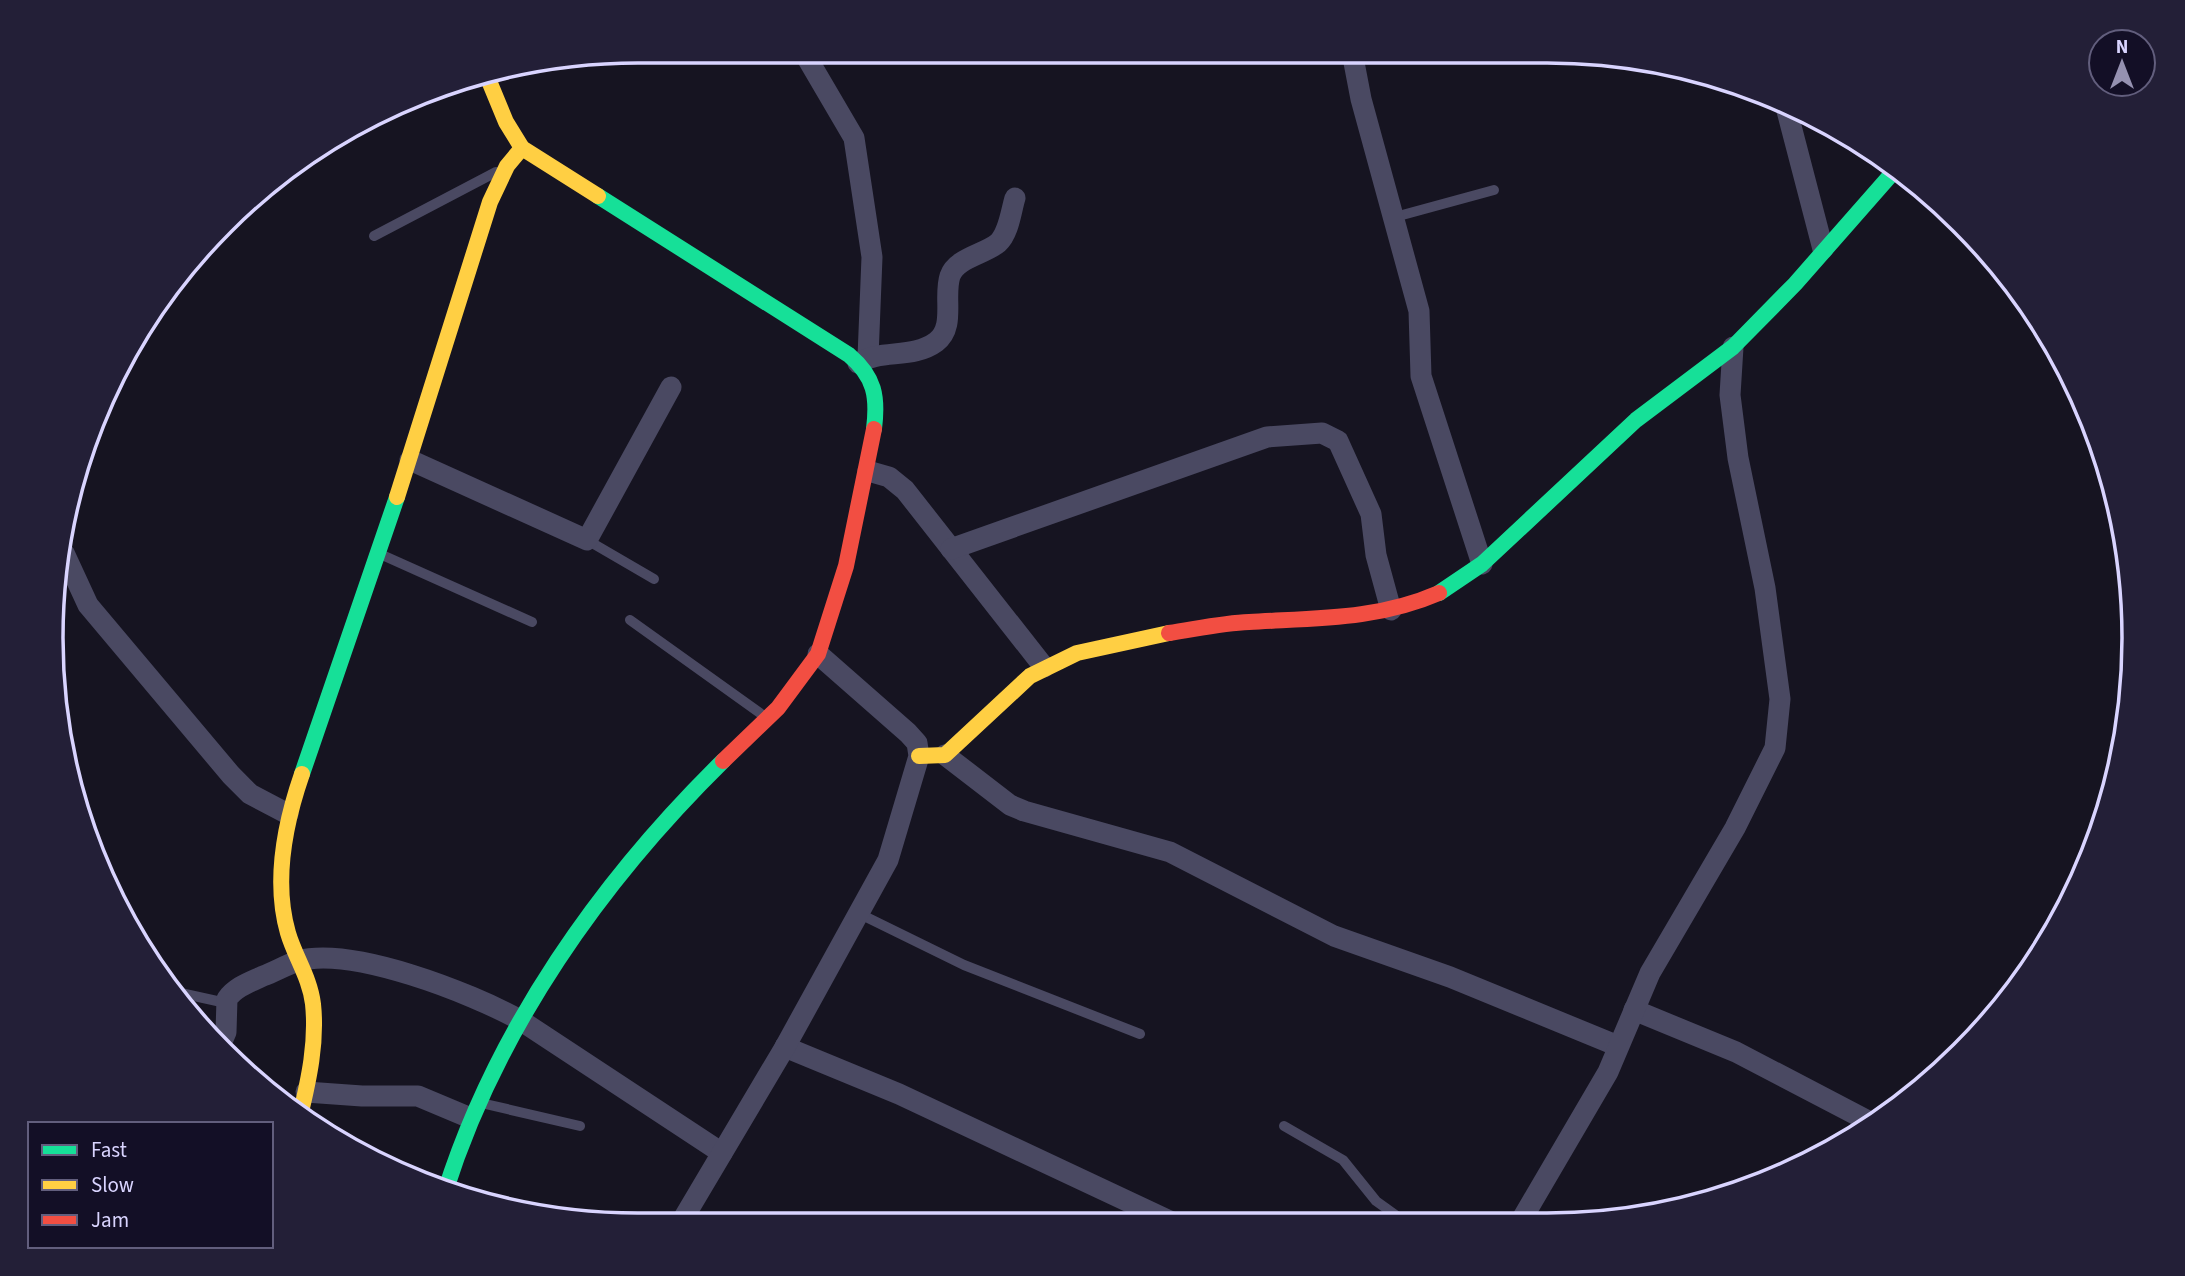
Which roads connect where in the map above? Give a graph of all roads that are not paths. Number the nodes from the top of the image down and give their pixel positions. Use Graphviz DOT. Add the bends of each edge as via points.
graph roads {
  1 [pos="810,63"];
  2 [pos="1354,63"];
  3 [pos="490,83"];
  4 [pos="1788,116"];
  5 [pos="522,148"];
  6 [pos="507,166"];
  7 [pos="1889,176"];
  8 [pos="1494,190"];
  9 [pos="1015,198"];
  10 [pos="1395,217"];
  11 [pos="374,236"];
  12 [pos="1823,249"];
  13 [pos="1732,347"];
  14 [pos="863,360"];
  15 [pos="671,387"];
  16 [pos="410,460"];
  17 [pos="868,471"];
  18 [pos="587,540"];
  19 [pos="951,549"];
  20 [pos="378,553"];
  21 [pos="68,562"];
  22 [pos="1482,564"];
  23 [pos="654,579"];
  24 [pos="1391,610"];
  25 [pos="630,620"];
  26 [pos="532,622"];
  27 [pos="818,654"];
  28 [pos="1044,667"];
  29 [pos="766,718"];
  30 [pos="945,755"];
  31 [pos="919,756"];
  32 [pos="288,814"];
  33 [pos="859,914"];
  34 [pos="298,961"];
  35 [pos="187,995"];
  36 [pos="226,1003"];
  37 [pos="1634,1010"];
  38 [pos="520,1020"];
  39 [pos="1140,1034"];
  40 [pos="224,1037"];
  41 [pos="1618,1046"];
  42 [pos="785,1047"];
  43 [pos="306,1092"];
  44 [pos="303,1105"];
  45 [pos="472,1110"];
  46 [pos="1863,1118"];
  47 [pos="580,1126"];
  48 [pos="1284,1126"];
  49 [pos="722,1153"];
  50 [pos="450,1181"];
  51 [pos="687,1213"];
  52 [pos="1153,1213"];
  53 [pos="1393,1213"];
  54 [pos="1525,1213"];
  1 -- 14 [label="street" via="856,146 872,257"];
  2 -- 10 [label="street"];
  3 -- 5 [label="street"];
  4 -- 12 [label="street"];
  5 -- 6 [label="street"];
  5 -- 14 [label="street"];
  6 -- 11 [label="lane"];
  6 -- 16 [label="street" via="490,202"];
  7 -- 12 [label="street"];
  8 -- 10 [label="lane"];
  9 -- 14 [label="street" via="998,242 953,269 945,329 937,341"];
  10 -- 22 [label="street" via="1419,311 1421,376"];
  12 -- 13 [label="street"];
  13 -- 22 [label="street" via="1636,419"];
  13 -- 37 [label="street" via="1730,395 1772,635 1780,699 1778,729 1760,782 1650,973"];
  14 -- 17 [label="street" via="877,395"];
  15 -- 18 [label="street"];
  16 -- 18 [label="street"];
  16 -- 20 [label="street"];
  17 -- 19 [label="street" via="901,487"];
  17 -- 27 [label="street" via="834,612"];
  18 -- 23 [label="lane"];
  19 -- 24 [label="street" via="1267,437 1322,433 1338,440 1371,514"];
  19 -- 28 [label="street"];
  20 -- 26 [label="lane"];
  20 -- 32 [label="street"];
  21 -- 32 [label="street" via="88,605 231,775 250,794"];
  22 -- 24 [label="street" via="1441,592"];
  24 -- 28 [label="street" via="1163,633 1106,644"];
  25 -- 29 [label="lane"];
  27 -- 29 [label="street"];
  27 -- 31 [label="street" via="908,733"];
  28 -- 30 [label="street"];
  29 -- 38 [label="street" via="696,788 633,865"];
  30 -- 31 [label="street"];
  30 -- 41 [label="street" via="1010,805 1170,852 1334,936 1450,977"];
  31 -- 33 [label="street" via="888,860"];
  32 -- 34 [label="street" via="283,861 285,914"];
  33 -- 39 [label="lane" via="964,965"];
  33 -- 42 [label="street"];
  34 -- 36 [label="street" via="240,987"];
  34 -- 38 [label="street" via="334,959 377,967 487,1002"];
  34 -- 43 [label="street" via="310,988 314,1014"];
  35 -- 36 [label="lane"];
  36 -- 40 [label="street"];
  37 -- 41 [label="street"];
  37 -- 46 [label="street" via="1736,1052"];
  38 -- 45 [label="street"];
  38 -- 49 [label="street"];
  41 -- 54 [label="street" via="1608,1072"];
  42 -- 49 [label="street"];
  42 -- 52 [label="street" via="899,1094"];
  43 -- 44 [label="street"];
  43 -- 45 [label="street" via="418,1096"];
  45 -- 47 [label="lane"];
  45 -- 50 [label="street"];
  48 -- 53 [label="lane" via="1343,1160 1376,1201"];
  49 -- 51 [label="street"];
}
